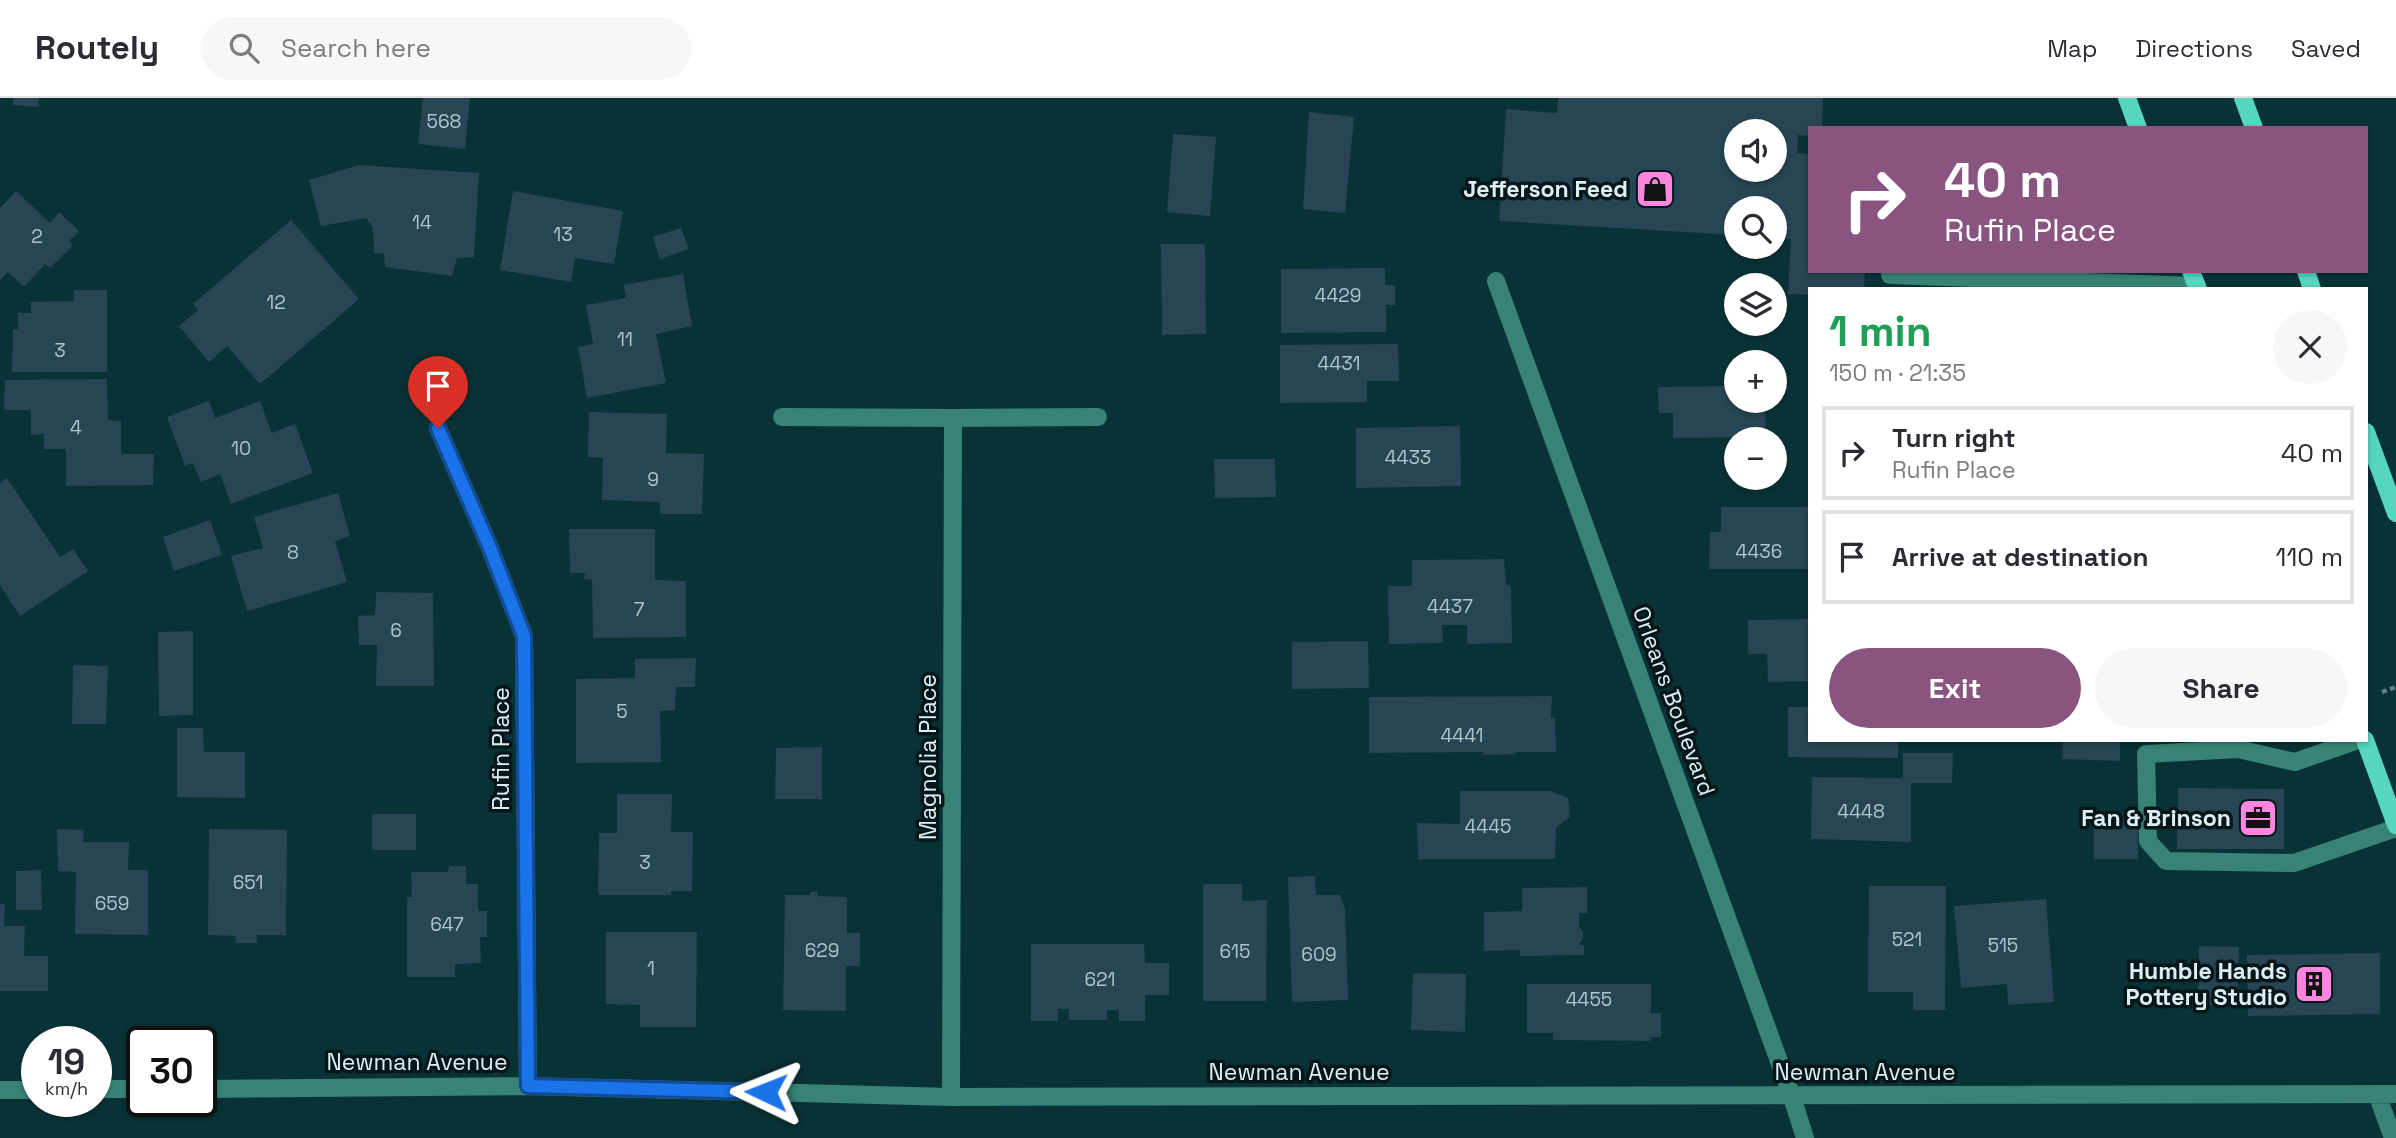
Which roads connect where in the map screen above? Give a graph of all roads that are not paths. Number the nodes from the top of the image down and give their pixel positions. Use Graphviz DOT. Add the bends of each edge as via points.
graph roads {
  1 [pos="2127,98"];
  2 [pos="2243,98"];
  3 [pos="2137,126"];
  4 [pos="2253,126"];
  5 [pos="1890,275"];
  6 [pos="1496,281"];
  7 [pos="2195,282"];
  8 [pos="782,417"];
  9 [pos="1098,417"];
  10 [pos="953,418"];
  11 [pos="438,428"];
  12 [pos="2368,437"];
  13 [pos="2396,513"];
  14 [pos="2352,742"];
  15 [pos="2366,742"];
  16 [pos="2396,826"];
  17 [pos="528,1086"];
  18 [pos="217,1088"];
  19 [pos="0,1090"];
  20 [pos="21,1090"];
  21 [pos="2377,1094"];
  22 [pos="2396,1094"];
  23 [pos="951,1097"];
  24 [pos="1792,1097"];
  25 [pos="1805,1138"];
  26 [pos="2393,1138"];
  1 -- 3 [label="main road"];
  2 -- 4 [label="main road"];
  5 -- 7 [label="street"];
  6 -- 24 [label="street, Orleans Boulevard"];
  8 -- 10 [label="street"];
  9 -- 10 [label="street"];
  10 -- 23 [label="street, Magnolia Place"];
  11 -- 17 [label="street, Rufin Place" via="524,636"];
  12 -- 13 [label="main road"];
  14 -- 16 [label="street" via="2295,762 2238,749 2146,754 2148,841 2166,861 2294,863"];
  15 -- 16 [label="main road"];
  17 -- 18 [label="street, Newman Avenue"];
  17 -- 23 [label="street, Newman Avenue"];
  19 -- 20 [label="street"];
  21 -- 22 [label="street, Newman Avenue"];
  21 -- 24 [label="street, Newman Avenue"];
  21 -- 26 [label="street"];
  23 -- 24 [label="street, Newman Avenue"];
  24 -- 25 [label="street, Orleans Boulevard"];
}
